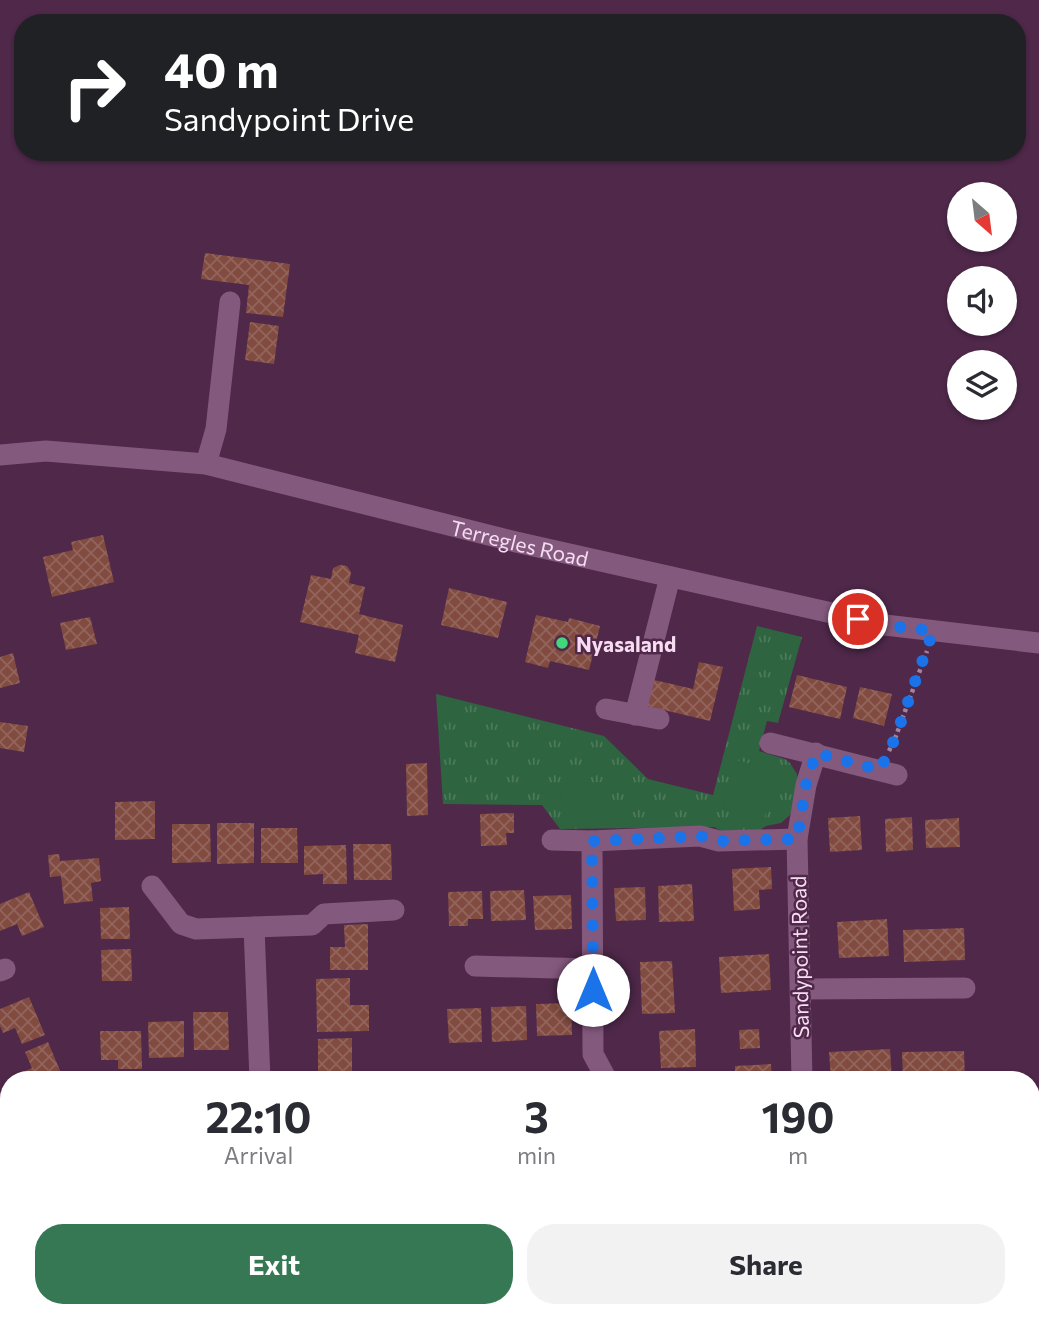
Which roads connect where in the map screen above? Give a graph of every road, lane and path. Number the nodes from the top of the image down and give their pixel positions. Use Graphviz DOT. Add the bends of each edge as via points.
graph roads {
  1 [pos="230,302"];
  2 [pos="0,455"];
  3 [pos="206,464"];
  4 [pos="670,577"];
  5 [pos="933,631"];
  6 [pos="1039,643"];
  7 [pos="606,709"];
  8 [pos="635,715"];
  9 [pos="659,719"];
  10 [pos="770,743"];
  11 [pos="816,753"];
  12 [pos="888,773"];
  13 [pos="797,839"];
  14 [pos="552,841"];
  15 [pos="592,841"];
  16 [pos="152,886"];
  17 [pos="394,910"];
  18 [pos="254,927"];
  19 [pos="475,966"];
  20 [pos="593,968"];
  21 [pos="965,988"];
  22 [pos="801,989"];
  23 [pos="260,1071"];
  24 [pos="602,1071"];
  25 [pos="802,1071"];
  1 -- 3 [label="street" via="216,429"];
  2 -- 3 [label="street, Terregles Road" via="46,451"];
  3 -- 4 [label="street, Terregles Road"];
  4 -- 5 [label="street, Terregles Road" via="885,625"];
  4 -- 8 [label="street"];
  5 -- 6 [label="street, Terregles Road"];
  5 -- 12 [label="path" via="896,736"];
  7 -- 8 [label="street"];
  8 -- 9 [label="street"];
  10 -- 11 [label="street"];
  11 -- 12 [label="street"];
  11 -- 13 [label="street, Sandypoint Road"];
  13 -- 15 [label="street" via="719,841 700,836"];
  13 -- 22 [label="street, Sandypoint Road"];
  14 -- 15 [label="street"];
  15 -- 20 [label="street"];
  16 -- 18 [label="street" via="181,924 196,929"];
  17 -- 18 [label="street" via="324,914 312,925"];
  18 -- 23 [label="street"];
  19 -- 20 [label="street"];
  20 -- 24 [label="street" via="593,1054"];
  21 -- 22 [label="street"];
  22 -- 25 [label="street, Sandypoint Road"];
}
